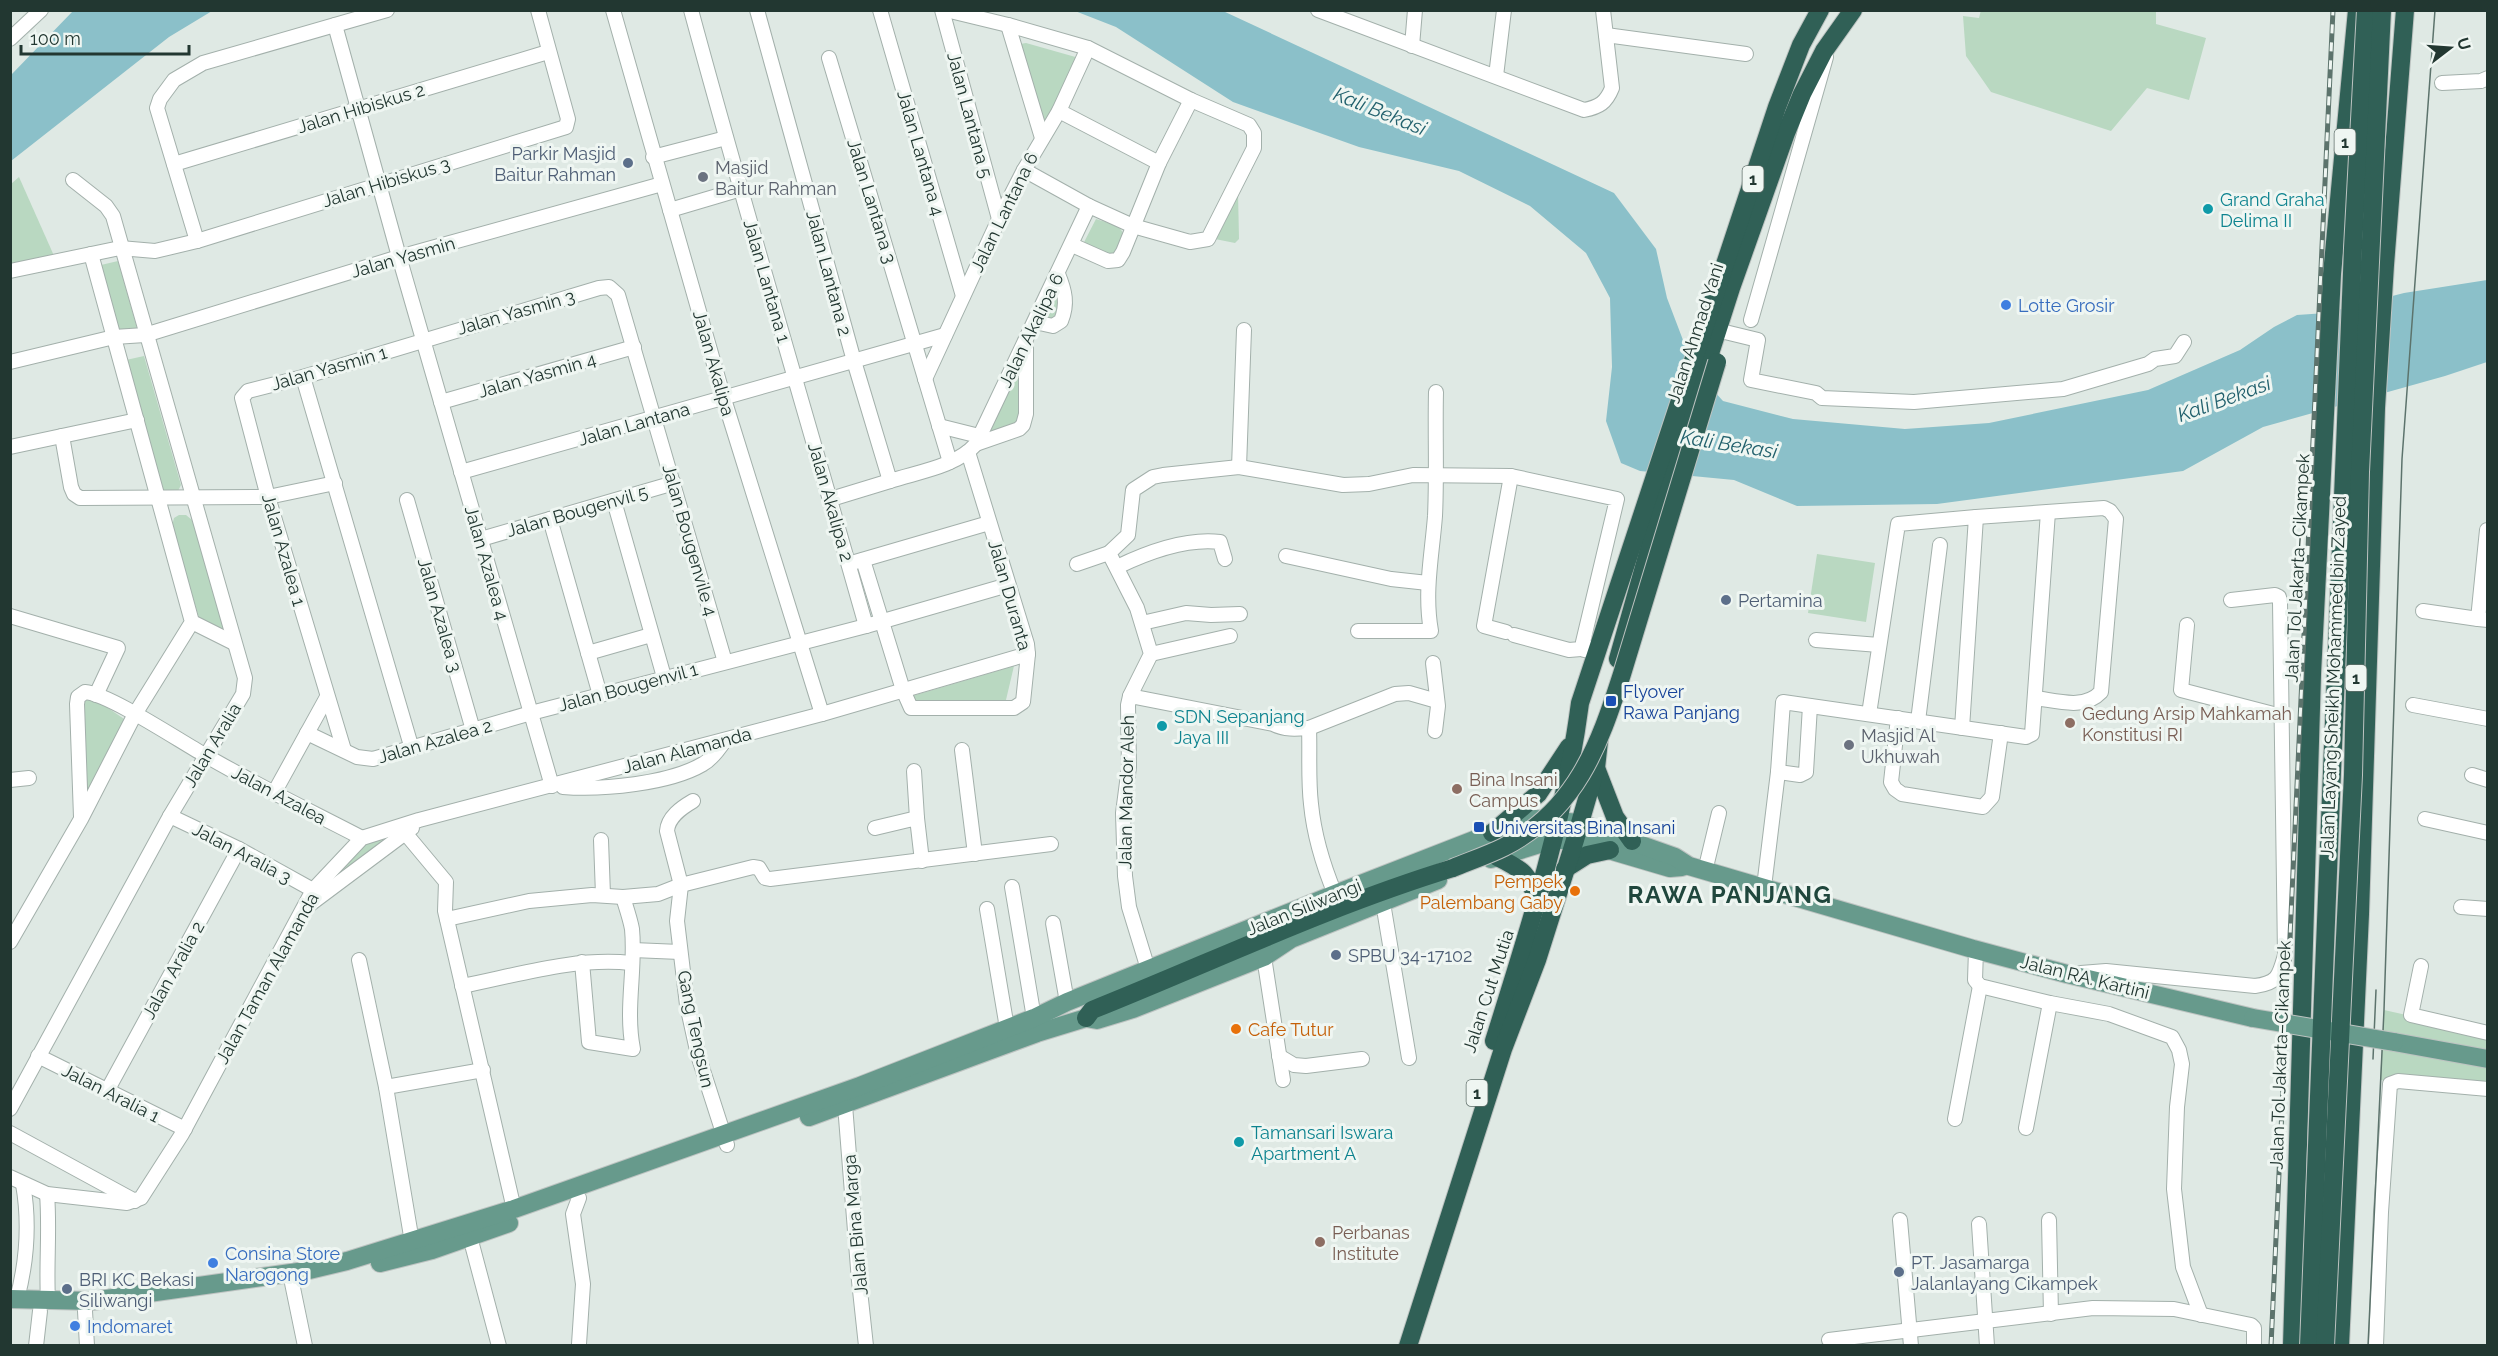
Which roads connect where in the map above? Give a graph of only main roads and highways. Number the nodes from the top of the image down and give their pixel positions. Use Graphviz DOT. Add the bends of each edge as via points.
graph roads {
  1 [pos="1820,10"];
  2 [pos="1853,10"];
  3 [pos="2357,10"];
  4 [pos="2366,10"];
  5 [pos="2382,10"];
  6 [pos="2405,10"];
  7 [pos="1839,31"];
  8 [pos="1707,356"];
  9 [pos="1656,497"];
  10 [pos="1576,735"];
  11 [pos="1596,768"];
  12 [pos="1557,819"];
  13 [pos="1577,832"];
  14 [pos="1489,835"];
  15 [pos="1553,840"];
  16 [pos="1632,841"];
  17 [pos="1610,850"];
  18 [pos="1493,858"];
  19 [pos="1565,869"];
  20 [pos="1697,869"];
  21 [pos="1538,905"];
  22 [pos="1086,1018"];
  23 [pos="1036,1025"];
  24 [pos="2487,1059"];
  25 [pos="843,1099"];
  26 [pos="725,1139"];
  27 [pos="14,1305"];
  28 [pos="46,1308"];
  29 [pos="1396,1346"];
  30 [pos="1408,1346"];
  31 [pos="2292,1346"];
  32 [pos="2308,1346"];
  33 [pos="2325,1346"];
  34 [pos="2340,1346"];
  1 -- 8 [label="highway, Jalan Ahmad Yani / 1" via="1801,45 1777,107"];
  2 -- 7 [label="highway, Jalan Ahmad Yani / 1"];
  3 -- 31 [label="highway, Jalan Tol Jakarta–Cikampek / 1" via="2332,274 2312,674"];
  4 -- 32 [label="highway, Jalan Layang Sheikh Mohammed bin Zayed / 1, bridge"];
  5 -- 33 [label="highway, Jalan Layang Sheikh Mohammed bin Zayed / 1, bridge" via="2360,472 2353,786"];
  6 -- 34 [label="highway, 1" via="2376,408 2360,926"];
  7 -- 8 [label="highway, Jalan Ahmad Yani / 1" via="1824,51 1786,133"];
  7 -- 8 [label="highway" via="1788,139 1725,332"];
  8 -- 9 [label="highway, Jalan Ahmad Yani / 1"];
  8 -- 22 [label="highway, bridge" via="1615,697 1592,757 1575,787 1552,814 1503,848 1302,922 1092,1010"];
  9 -- 10 [label="highway, Jalan Ahmad Yani / 1" via="1591,649"];
  9 -- 11 [label="highway, Jalan Ahmad Yani / 1" via="1604,712"];
  10 -- 12 [label="highway, Jalan Ahmad Yani / 1"];
  10 -- 14 [label="highway" via="1538,794"];
  11 -- 13 [label="highway, Jalan Ahmad Yani / 1"];
  11 -- 16 [label="highway" via="1615,817"];
  12 -- 13 [label="main road, Jalan Siliwangi"];
  12 -- 14 [label="main road, Jalan Siliwangi" via="1536,819"];
  12 -- 15 [label="highway, Jalan Cut Mutia / 1"];
  13 -- 15 [label="main road, Jalan Siliwangi"];
  13 -- 16 [label="main road, Jalan RA. Kartini"];
  13 -- 17 [label="main road, Jalan RA. Kartini"];
  13 -- 19 [label="highway, Jalan Cut Mutia / 1"];
  14 -- 18 [label="main road" via="1494,845"];
  14 -- 23 [label="main road, Jalan Siliwangi" via="1067,1002"];
  15 -- 18 [label="main road, Jalan Siliwangi"];
  15 -- 21 [label="highway, Jalan Cut Mutia / 1"];
  16 -- 20 [label="main road, Jalan RA. Kartini"];
  17 -- 19 [label="highway" via="1587,855"];
  17 -- 20 [label="main road, Jalan RA. Kartini" via="1670,868"];
  18 -- 21 [label="highway" via="1526,873"];
  18 -- 22 [label="main road, Jalan Siliwangi" via="1291,939 1264,957 1133,1010 1097,1020"];
  19 -- 30 [label="highway, Jalan Cut Mutia / 1"];
  20 -- 24 [label="main road, Jalan RA. Kartini, bridge" via="2067,974 2253,1018"];
  21 -- 29 [label="highway, Jalan Cut Mutia / 1"];
  22 -- 23 [label="main road, Jalan Siliwangi"];
  23 -- 25 [label="main road"];
  23 -- 25 [label="main road" via="1007,1028"];
  25 -- 26 [label="main road"];
  26 -- 28 [label="main road" via="347,1261 294,1273"];
  26 -- 28 [label="main road" via="579,1198 432,1250 292,1283 148,1307 85,1311"];
  27 -- 28 [label="main road"];
}
